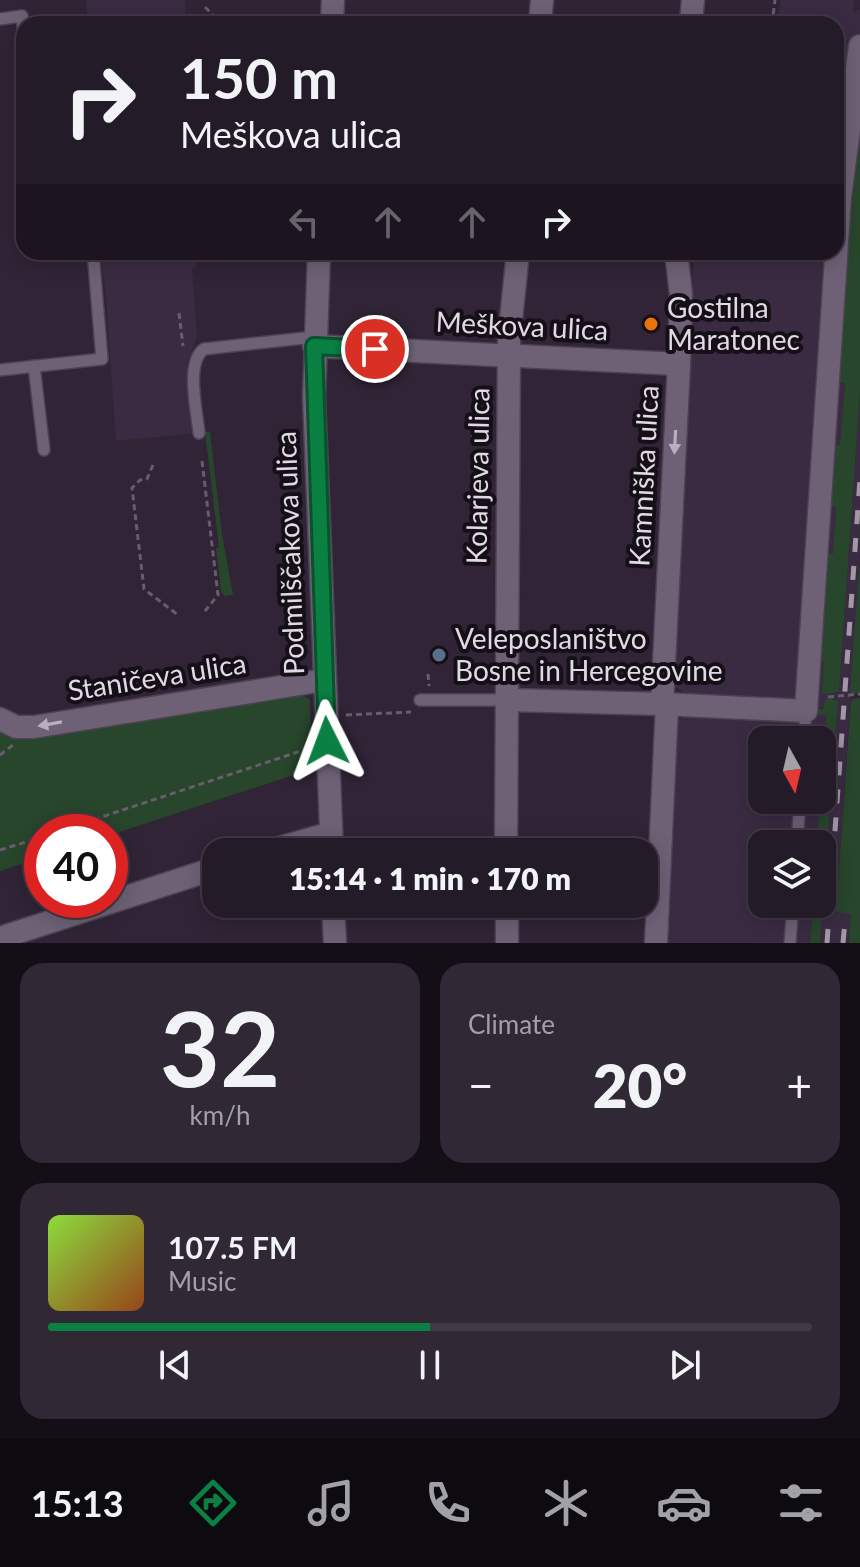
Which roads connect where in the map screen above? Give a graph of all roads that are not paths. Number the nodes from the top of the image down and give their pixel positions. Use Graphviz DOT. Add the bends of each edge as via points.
graph roads {
  1 [pos="860,46"];
  2 [pos="844,167"];
  3 [pos="94,260"];
  4 [pos="319,260"];
  5 [pos="517,260"];
  6 [pos="677,260"];
  7 [pos="836,260"];
  8 [pos="314,341"];
  9 [pos="509,356"];
  10 [pos="679,364"];
  11 [pos="34,366"];
  12 [pos="0,370"];
  13 [pos="199,433"];
  14 [pos="44,450"];
  15 [pos="324,680"];
  16 [pos="420,700"];
  17 [pos="505,700"];
  18 [pos="665,704"];
  19 [pos="806,706"];
  20 [pos="0,719"];
  21 [pos="805,726"];
  22 [pos="331,838"];
  23 [pos="506,838"];
  24 [pos="202,873"];
  25 [pos="334,918"];
  26 [pos="507,918"];
  27 [pos="792,918"];
  28 [pos="0,938"];
  29 [pos="335,943"];
  30 [pos="507,943"];
  31 [pos="656,943"];
  32 [pos="790,943"];
  1 -- 2 [label="street"];
  3 -- 11 [label="lane" via="102,359"];
  4 -- 8 [label="street, Podmilščakova ulica"];
  5 -- 9 [label="street, Kolarjeva ulica"];
  6 -- 10 [label="street, Kamniška ulica"];
  7 -- 19 [label="street"];
  8 -- 9 [label="street, Meškova ulica"];
  8 -- 13 [label="lane" via="296,337 197,354 193,369"];
  8 -- 15 [label="street, Podmilščakova ulica"];
  9 -- 10 [label="street, Meškova ulica"];
  9 -- 17 [label="street, Kolarjeva ulica"];
  10 -- 18 [label="street, Kamniška ulica, one-way"];
  11 -- 12 [label="lane"];
  11 -- 14 [label="lane"];
  15 -- 20 [label="street, Staničeva ulica, one-way" via="25,728"];
  15 -- 22 [label="street, Podmilščakova ulica"];
  16 -- 17 [label="lane"];
  17 -- 18 [label="street"];
  17 -- 23 [label="street, Kolarjeva ulica"];
  18 -- 19 [label="street"];
  18 -- 31 [label="street, Kamniška ulica"];
  19 -- 21 [label="lane"];
  24 -- 28 [label="street"];
  25 -- 29 [label="street"];
  26 -- 30 [label="street"];
  27 -- 32 [label="lane"];
}
